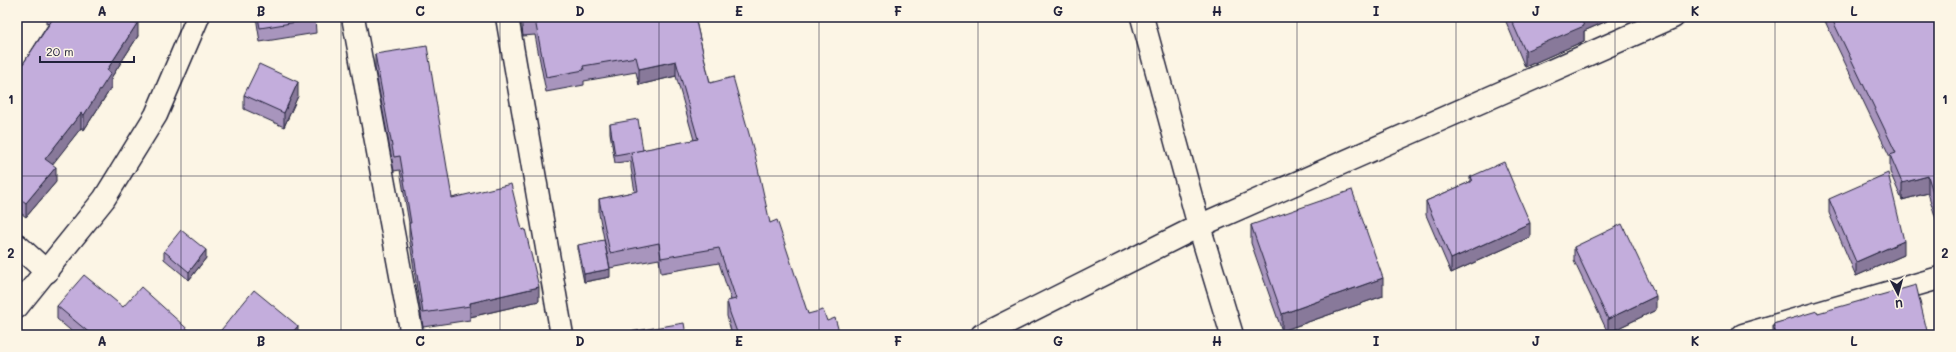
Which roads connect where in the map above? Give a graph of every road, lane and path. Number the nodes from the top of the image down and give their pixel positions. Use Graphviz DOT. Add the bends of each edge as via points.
graph roads {
  1 [pos="198,17"];
  2 [pos="353,17"];
  3 [pos="507,17"];
  4 [pos="1142,17"];
  5 [pos="1673,17"];
  6 [pos="1199,226"];
  7 [pos="17,245"];
  8 [pos="47,272"];
  9 [pos="1939,278"];
  10 [pos="17,307"];
  11 [pos="412,335"];
  12 [pos="562,335"];
  13 [pos="982,335"];
  14 [pos="1232,335"];
  15 [pos="1743,335"];
  1 -- 8 [label="street" via="156,115 104,199"];
  2 -- 11 [label="street"];
  3 -- 12 [label="street"];
  4 -- 6 [label="street"];
  5 -- 6 [label="street"];
  6 -- 13 [label="street"];
  6 -- 14 [label="street"];
  7 -- 8 [label="street"];
  8 -- 10 [label="street"];
  9 -- 15 [label="street"];
}
